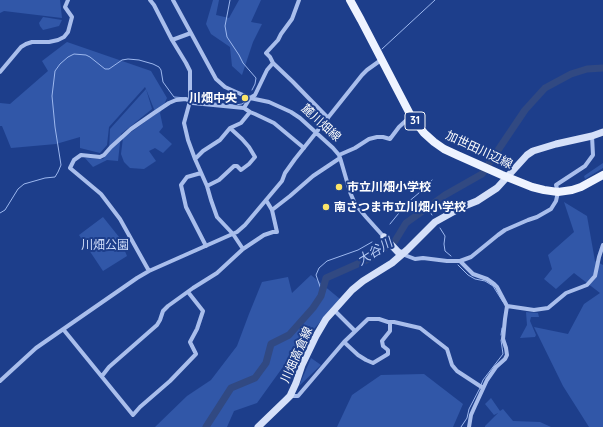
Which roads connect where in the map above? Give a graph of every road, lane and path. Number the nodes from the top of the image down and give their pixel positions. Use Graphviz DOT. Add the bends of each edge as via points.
graph roads {
  1 [pos="68,0"];
  2 [pos="150,0"];
  3 [pos="173,0"];
  4 [pos="299,0"];
  5 [pos="350,0"];
  6 [pos="191,33"];
  7 [pos="172,40"];
  8 [pos="381,60"];
  9 [pos="273,64"];
  10 [pos="0,72"];
  11 [pos="250,98"];
  12 [pos="190,101"];
  13 [pos="244,108"];
  14 [pos="250,112"];
  15 [pos="411,116"];
  16 [pos="328,118"];
  17 [pos="230,128"];
  18 [pos="317,132"];
  19 [pos="603,132"];
  20 [pos="592,136"];
  21 [pos="304,148"];
  22 [pos="340,157"];
  23 [pos="195,159"];
  24 [pos="201,173"];
  25 [pos="603,175"];
  26 [pos="505,176"];
  27 [pos="207,186"];
  28 [pos="558,192"];
  29 [pos="266,200"];
  30 [pos="272,210"];
  31 [pos="233,234"];
  32 [pos="384,237"];
  33 [pos="206,246"];
  34 [pos="603,246"];
  35 [pos="243,249"];
  36 [pos="400,253"];
  37 [pos="460,261"];
  38 [pos="149,271"];
  39 [pos="188,292"];
  40 [pos="507,306"];
  41 [pos="334,310"];
  42 [pos="390,322"];
  43 [pos="63,329"];
  44 [pos="355,331"];
  45 [pos="344,342"];
  46 [pos="102,376"];
  47 [pos="0,381"];
  48 [pos="481,387"];
  49 [pos="290,396"];
  50 [pos="258,427"];
  51 [pos="469,427"];
  1 -- 10 [label="street" via="65,7 72,17 64,37 49,42 26,44"];
  2 -- 7 [label="street"];
  3 -- 6 [label="street, 麓川畑線"];
  4 -- 9 [label="street" via="292,19 266,53"];
  5 -- 8 [label="main road, 加世田川辺線 / 31"];
  6 -- 7 [label="street"];
  6 -- 11 [label="street, 麓川畑線" via="216,79 225,87"];
  7 -- 12 [label="street" via="190,71"];
  8 -- 15 [label="main road, 加世田川辺線 / 31"];
  8 -- 16 [label="street" via="362,75"];
  9 -- 11 [label="street" via="267,70 255,95"];
  9 -- 16 [label="street"];
  11 -- 13 [label="street"];
  11 -- 18 [label="street, 麓川畑線" via="269,102 291,112"];
  12 -- 13 [label="street"];
  12 -- 23 [label="street" via="184,123"];
  12 -- 38 [label="street" via="186,99 169,103 131,129 104,156 81,155 74,160 70,168 100,194 120,219"];
  13 -- 14 [label="street"];
  14 -- 17 [label="street" via="241,123"];
  14 -- 21 [label="street" via="274,123"];
  15 -- 22 [label="street" via="390,139 377,137"];
  15 -- 26 [label="main road, 加世田川辺線 / 31" via="424,133 444,149"];
  16 -- 18 [label="street"];
  17 -- 23 [label="street" via="220,140"];
  17 -- 27 [label="street" via="250,148 255,157 241,170 234,166"];
  18 -- 21 [label="street"];
  18 -- 22 [label="street, 麓川畑線"];
  19 -- 20 [label="street, 川畑高倉線"];
  20 -- 26 [label="street, 川畑高倉線" via="533,151"];
  20 -- 28 [label="street" via="593,155 585,166 556,185"];
  21 -- 29 [label="street"];
  22 -- 30 [label="street"];
  22 -- 32 [label="street, 麓川畑線" via="355,204"];
  23 -- 24 [label="street"];
  24 -- 27 [label="street"];
  24 -- 33 [label="street" via="187,177 181,185 186,207"];
  25 -- 28 [label="main road, 加世田川辺線 / 31" via="581,187"];
  26 -- 28 [label="main road, 加世田川辺線 / 31" via="532,187"];
  26 -- 36 [label="street, 川畑高倉線" via="497,188 435,222"];
  27 -- 31 [label="street" via="217,217"];
  28 -- 37 [label="street" via="551,210 505,230 471,257"];
  29 -- 30 [label="street"];
  29 -- 31 [label="street" via="245,225"];
  30 -- 35 [label="street" via="278,232 264,235"];
  31 -- 33 [label="street"];
  31 -- 35 [label="street"];
  32 -- 36 [label="street, 麓川畑線"];
  33 -- 38 [label="street"];
  34 -- 40 [label="street" via="595,276 587,285 566,293 548,308 534,310"];
  35 -- 39 [label="street" via="223,268"];
  36 -- 37 [label="street" via="415,259"];
  36 -- 41 [label="street, 川畑高倉線" via="383,270 352,290"];
  37 -- 40 [label="street" via="473,274 494,284"];
  38 -- 43 [label="street"];
  39 -- 46 [label="street" via="165,308 157,325"];
  39 -- 46 [label="street" via="203,311 190,342 196,354 170,381 133,415"];
  40 -- 48 [label="street" via="503,339 507,355"];
  41 -- 44 [label="street"];
  41 -- 49 [label="street, 川畑高倉線" via="316,336"];
  42 -- 44 [label="street" via="368,319"];
  42 -- 45 [label="street" via="390,331 382,341 388,354 373,363 358,355"];
  42 -- 48 [label="street" via="420,328 434,338 447,348 452,365 457,371"];
  43 -- 46 [label="street"];
  43 -- 47 [label="street" via="36,348"];
  44 -- 45 [label="street"];
  45 -- 49 [label="street" via="298,396"];
  48 -- 51 [label="street"];
  49 -- 50 [label="street, 川畑高倉線"];
}
